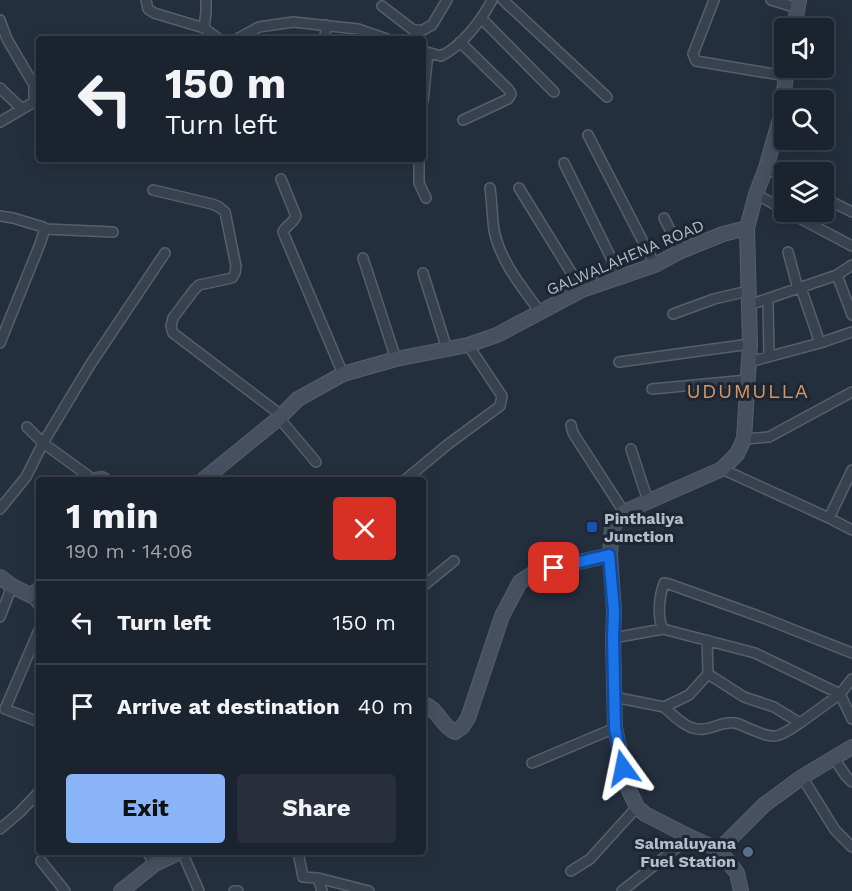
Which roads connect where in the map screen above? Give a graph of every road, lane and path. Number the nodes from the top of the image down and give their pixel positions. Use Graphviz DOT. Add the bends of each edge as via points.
graph roads {
  1 [pos="146,0"];
  2 [pos="206,0"];
  3 [pos="447,0"];
  4 [pos="492,0"];
  5 [pos="503,0"];
  6 [pos="714,0"];
  7 [pos="771,0"];
  8 [pos="798,4"];
  9 [pos="382,6"];
  10 [pos="482,19"];
  11 [pos="0,20"];
  12 [pos="326,25"];
  13 [pos="259,27"];
  14 [pos="204,28"];
  15 [pos="359,34"];
  16 [pos="215,36"];
  17 [pos="242,36"];
  18 [pos="260,36"];
  19 [pos="325,36"];
  20 [pos="460,42"];
  21 [pos="426,52"];
  22 [pos="774,71"];
  23 [pos="785,78"];
  24 [pos="0,88"];
  25 [pos="554,92"];
  26 [pos="36,96"];
  27 [pos="607,97"];
  28 [pos="36,101"];
  29 [pos="22,109"];
  30 [pos="463,120"];
  31 [pos="0,122"];
  32 [pos="588,135"];
  33 [pos="419,162"];
  34 [pos="564,163"];
  35 [pos="766,168"];
  36 [pos="774,172"];
  37 [pos="280,179"];
  38 [pos="490,188"];
  39 [pos="519,188"];
  40 [pos="153,190"];
  41 [pos="756,194"];
  42 [pos="426,198"];
  43 [pos="834,203"];
  44 [pos="774,204"];
  45 [pos="852,212"];
  46 [pos="0,216"];
  47 [pos="664,218"];
  48 [pos="807,222"];
  49 [pos="747,228"];
  50 [pos="45,229"];
  51 [pos="113,232"];
  52 [pos="852,246"];
  53 [pos="681,251"];
  54 [pos="788,252"];
  55 [pos="165,253"];
  56 [pos="363,258"];
  57 [pos="655,265"];
  58 [pos="852,265"];
  59 [pos="423,273"];
  60 [pos="837,275"];
  61 [pos="620,276"];
  62 [pos="799,288"];
  63 [pos="582,290"];
  64 [pos="748,291"];
  65 [pos="768,299"];
  66 [pos="750,305"];
  67 [pos="540,312"];
  68 [pos="673,314"];
  69 [pos="852,315"];
  70 [pos="852,332"];
  71 [pos="0,343"];
  72 [pos="820,343"];
  73 [pos="750,344"];
  74 [pos="468,345"];
  75 [pos="447,349"];
  76 [pos="769,357"];
  77 [pos="396,359"];
  78 [pos="619,362"];
  79 [pos="749,362"];
  80 [pos="343,374"];
  81 [pos="748,380"];
  82 [pos="652,389"];
  83 [pos="852,392"];
  84 [pos="280,417"];
  85 [pos="571,425"];
  86 [pos="27,427"];
  87 [pos="744,440"];
  88 [pos="43,443"];
  89 [pos="632,449"];
  90 [pos="316,462"];
  91 [pos="722,469"];
  92 [pos="852,470"];
  93 [pos="90,477"];
  94 [pos="207,477"];
  95 [pos="409,477"];
  96 [pos="648,501"];
  97 [pos="0,509"];
  98 [pos="624,512"];
  99 [pos="829,518"];
  100 [pos="852,530"];
  101 [pos="609,555"];
  102 [pos="454,561"];
  103 [pos="6,582"];
  104 [pos="426,584"];
  105 [pos="36,596"];
  106 [pos="0,617"];
  107 [pos="663,629"];
  108 [pos="613,638"];
  109 [pos="707,640"];
  110 [pos="36,643"];
  111 [pos="852,653"];
  112 [pos="708,674"];
  113 [pos="852,678"];
  114 [pos="840,694"];
  115 [pos="614,697"];
  116 [pos="426,705"];
  117 [pos="664,707"];
  118 [pos="852,718"];
  119 [pos="36,721"];
  120 [pos="800,723"];
  121 [pos="615,728"];
  122 [pos="852,747"];
  123 [pos="833,757"];
  124 [pos="532,763"];
  125 [pos="801,777"];
  126 [pos="852,782"];
  127 [pos="36,795"];
  128 [pos="637,807"];
  129 [pos="0,829"];
  130 [pos="690,837"];
  131 [pos="852,847"];
  132 [pos="719,850"];
  133 [pos="166,855"];
  134 [pos="182,855"];
  135 [pos="298,855"];
  136 [pos="151,858"];
  137 [pos="41,861"];
  138 [pos="571,871"];
  139 [pos="318,878"];
  140 [pos="65,891"];
  141 [pos="122,891"];
  142 [pos="199,891"];
  143 [pos="322,891"];
  144 [pos="369,891"];
  145 [pos="622,891"];
  146 [pos="741,891"];
  1 -- 14 [label="street" via="148,9 154,13"];
  2 -- 14 [label="street"];
  3 -- 9 [label="street" via="432,25 421,31"];
  4 -- 10 [label="street"];
  5 -- 27 [label="street"];
  6 -- 22 [label="street" via="693,54 696,61"];
  7 -- 8 [label="street"];
  10 -- 20 [label="street"];
  10 -- 25 [label="street"];
  11 -- 26 [label="street"];
  12 -- 13 [label="street" via="293,22"];
  12 -- 15 [label="street"];
  12 -- 19 [label="street"];
  13 -- 17 [label="street"];
  13 -- 18 [label="street"];
  14 -- 16 [label="street"];
  20 -- 21 [label="street" via="441,56"];
  20 -- 30 [label="street" via="511,94"];
  23 -- 35 [label="street" via="781,115"];
  24 -- 29 [label="street"];
  28 -- 29 [label="street"];
  29 -- 31 [label="street"];
  32 -- 57 [label="street"];
  33 -- 42 [label="street" via="419,183"];
  34 -- 61 [label="street"];
  35 -- 36 [label="street"];
  35 -- 41 [label="street"];
  37 -- 80 [label="street" via="296,216 283,232"];
  38 -- 67 [label="street" via="500,250"];
  39 -- 63 [label="street"];
  40 -- 84 [label="street" via="212,204 225,212 237,266 232,278 199,285 194,290 173,318 173,333"];
  41 -- 44 [label="street"];
  41 -- 49 [label="street"];
  43 -- 45 [label="street"];
  46 -- 50 [label="street"];
  47 -- 53 [label="street"];
  48 -- 52 [label="street"];
  49 -- 53 [label="street, GALWALAHENA ROAD"];
  49 -- 64 [label="street"];
  50 -- 51 [label="street"];
  50 -- 71 [label="street"];
  53 -- 57 [label="street, GALWALAHENA ROAD"];
  54 -- 62 [label="street"];
  55 -- 88 [label="street"];
  56 -- 77 [label="street"];
  57 -- 61 [label="street, GALWALAHENA ROAD"];
  58 -- 60 [label="street"];
  59 -- 75 [label="street"];
  60 -- 62 [label="street"];
  60 -- 69 [label="street"];
  61 -- 63 [label="street, GALWALAHENA ROAD"];
  62 -- 65 [label="street"];
  62 -- 72 [label="street"];
  63 -- 67 [label="street, GALWALAHENA ROAD"];
  64 -- 66 [label="street"];
  64 -- 68 [label="street"];
  65 -- 66 [label="street"];
  65 -- 76 [label="street"];
  66 -- 73 [label="street"];
  67 -- 74 [label="street, GALWALAHENA ROAD"];
  70 -- 72 [label="street"];
  72 -- 76 [label="street"];
  73 -- 78 [label="street"];
  73 -- 79 [label="street"];
  74 -- 75 [label="street, GALWALAHENA ROAD"];
  74 -- 95 [label="street" via="502,396 500,406"];
  75 -- 77 [label="street, GALWALAHENA ROAD"];
  76 -- 79 [label="street"];
  77 -- 80 [label="street, GALWALAHENA ROAD"];
  79 -- 81 [label="street"];
  80 -- 84 [label="street, GALWALAHENA ROAD" via="298,399"];
  81 -- 82 [label="street"];
  81 -- 87 [label="street"];
  83 -- 87 [label="street" via="769,437"];
  84 -- 90 [label="street"];
  84 -- 94 [label="street, GALWALAHENA ROAD"];
  85 -- 98 [label="street"];
  86 -- 88 [label="street"];
  87 -- 91 [label="street"];
  88 -- 93 [label="street"];
  88 -- 97 [label="street" via="26,477"];
  89 -- 96 [label="street"];
  91 -- 96 [label="street"];
  91 -- 99 [label="street"];
  92 -- 99 [label="street"];
  96 -- 98 [label="street"];
  98 -- 101 [label="street" via="612,528"];
  99 -- 100 [label="street"];
  101 -- 108 [label="street"];
  101 -- 116 [label="street" via="535,572 520,582 501,616 462,727 455,732 448,729"];
  102 -- 104 [label="street"];
  103 -- 105 [label="street"];
  103 -- 106 [label="street"];
  107 -- 108 [label="street"];
  107 -- 109 [label="street"];
  107 -- 111 [label="street" via="660,592 664,584 669,584"];
  108 -- 115 [label="street"];
  109 -- 112 [label="street"];
  109 -- 114 [label="street" via="755,653"];
  110 -- 119 [label="street" via="5,709"];
  112 -- 117 [label="street" via="689,694"];
  112 -- 120 [label="street"];
  113 -- 114 [label="street"];
  114 -- 118 [label="street"];
  114 -- 120 [label="street"];
  115 -- 117 [label="street"];
  115 -- 121 [label="street"];
  117 -- 120 [label="street" via="678,720 702,730 723,722 737,723 766,736 778,736"];
  121 -- 124 [label="street"];
  121 -- 128 [label="street" via="628,788"];
  122 -- 123 [label="street"];
  123 -- 125 [label="street"];
  123 -- 126 [label="street"];
  125 -- 131 [label="street" via="835,830"];
  125 -- 132 [label="street" via="764,805"];
  127 -- 129 [label="street"];
  128 -- 130 [label="street"];
  128 -- 138 [label="street" via="590,859"];
  130 -- 132 [label="street"];
  130 -- 145 [label="street"];
  132 -- 146 [label="street" via="737,873"];
  133 -- 136 [label="street"];
  134 -- 142 [label="street"];
  135 -- 139 [label="street" via="303,877"];
  136 -- 141 [label="street"];
  137 -- 140 [label="street"];
  139 -- 143 [label="street"];
  139 -- 144 [label="street"];
}
